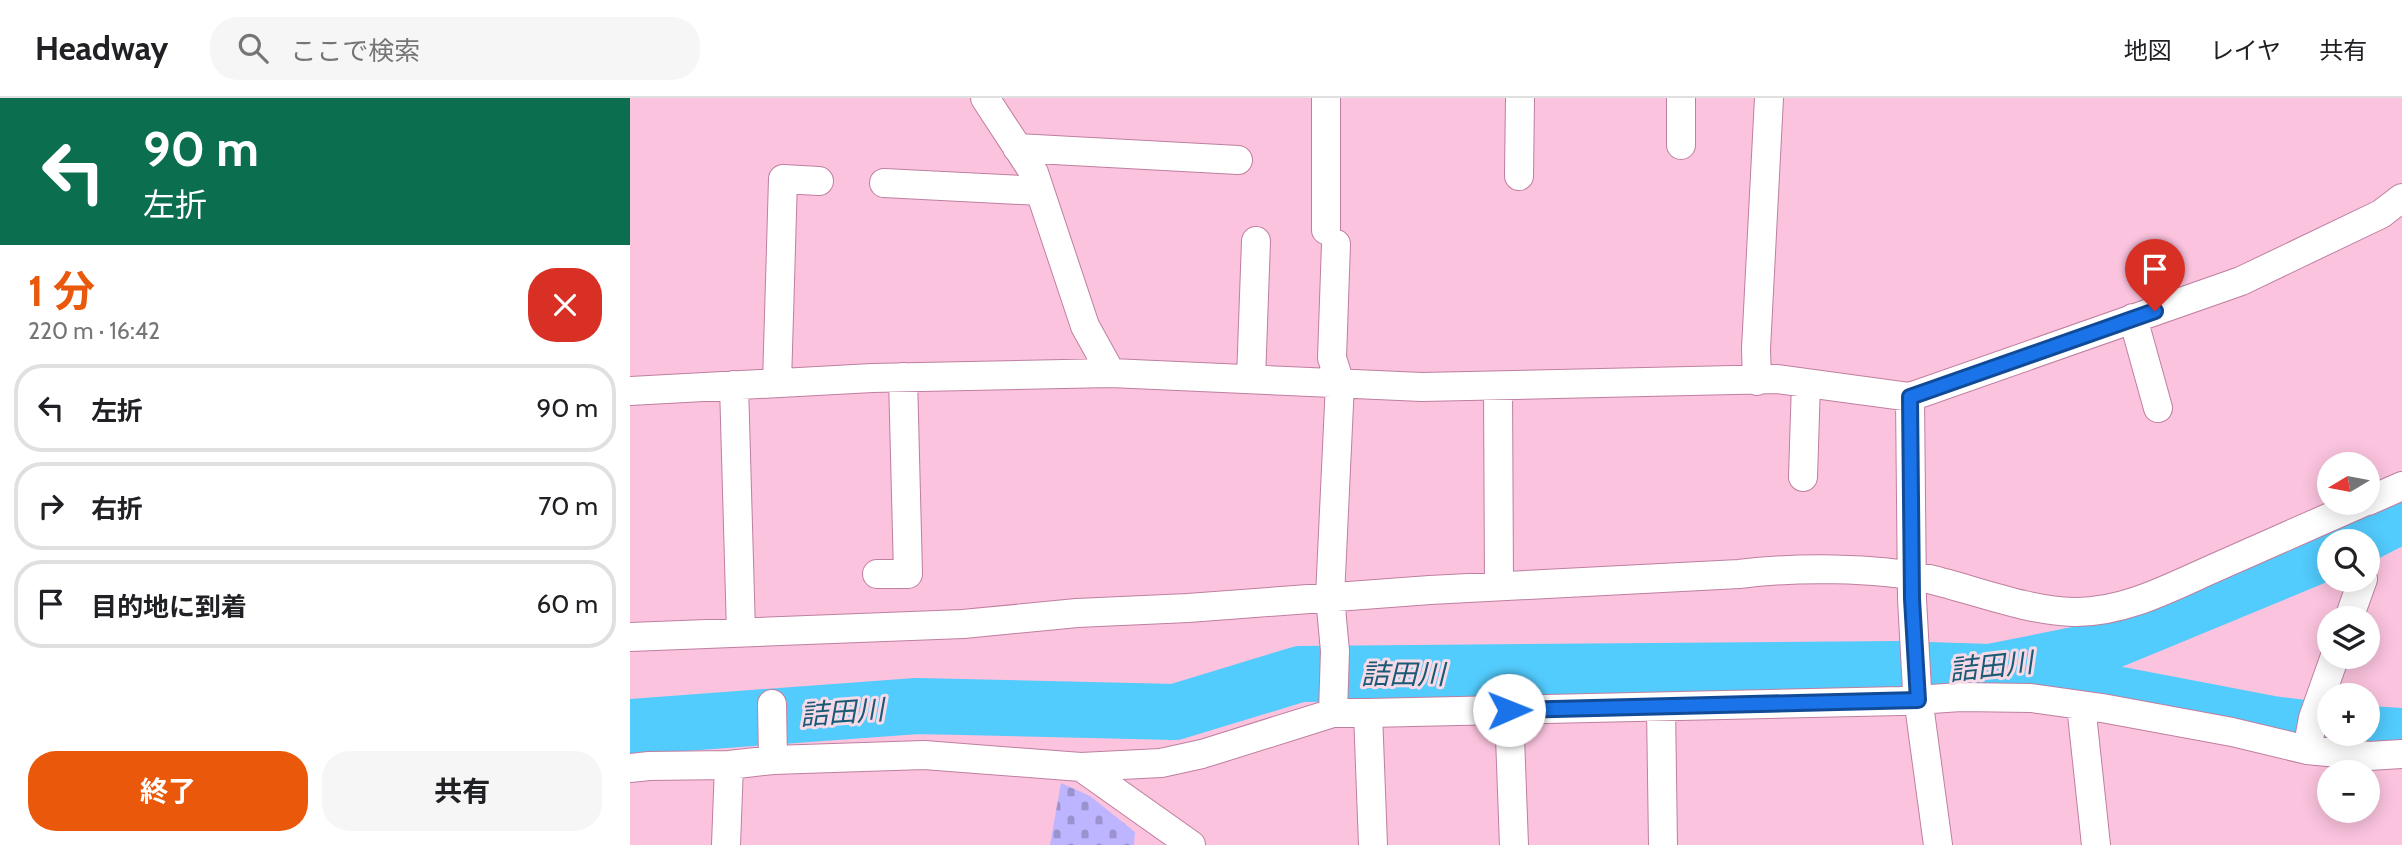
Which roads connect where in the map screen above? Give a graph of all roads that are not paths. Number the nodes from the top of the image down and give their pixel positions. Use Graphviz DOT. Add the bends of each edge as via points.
graph roads {
  1 [pos="985,98"];
  2 [pos="1326,98"];
  3 [pos="1520,98"];
  4 [pos="1681,98"];
  5 [pos="1769,98"];
  6 [pos="1681,145"];
  7 [pos="1017,148"];
  8 [pos="1238,160"];
  9 [pos="1519,176"];
  10 [pos="819,181"];
  11 [pos="884,183"];
  12 [pos="1040,191"];
  13 [pos="2402,198"];
  14 [pos="1256,241"];
  15 [pos="2133,318"];
  16 [pos="1111,373"];
  17 [pos="903,377"];
  18 [pos="1251,379"];
  19 [pos="1757,381"];
  20 [pos="778,383"];
  21 [pos="1340,383"];
  22 [pos="1806,383"];
  23 [pos="734,385"];
  24 [pos="1498,386"];
  25 [pos="630,391"];
  26 [pos="1910,397"];
  27 [pos="2158,408"];
  28 [pos="1803,477"];
  29 [pos="2402,486"];
  30 [pos="2380,496"];
  31 [pos="2336,515"];
  32 [pos="877,575"];
  33 [pos="1912,575"];
  34 [pos="1499,586"];
  35 [pos="1331,597"];
  36 [pos="741,632"];
  37 [pos="630,636"];
  38 [pos="2330,669"];
  39 [pos="1918,695"];
  40 [pos="772,704"];
  41 [pos="2081,705"];
  42 [pos="1661,707"];
  43 [pos="1509,710"];
  44 [pos="1333,713"];
  45 [pos="1368,713"];
  46 [pos="2307,750"];
  47 [pos="2402,754"];
  48 [pos="773,760"];
  49 [pos="730,765"];
  50 [pos="1081,767"];
  51 [pos="630,768"];
  52 [pos="726,845"];
  53 [pos="1191,845"];
  54 [pos="1373,845"];
  55 [pos="1514,845"];
  56 [pos="1663,845"];
  57 [pos="1938,845"];
  58 [pos="2096,845"];
  1 -- 7 [label="street"];
  2 -- 21 [label="street" via="1332,358"];
  3 -- 9 [label="street"];
  4 -- 6 [label="street"];
  5 -- 19 [label="street"];
  7 -- 8 [label="street"];
  7 -- 12 [label="street"];
  10 -- 20 [label="street" via="783,179"];
  11 -- 12 [label="street"];
  12 -- 16 [label="street" via="1085,326"];
  13 -- 15 [label="street" via="2381,214 2241,281"];
  14 -- 18 [label="street"];
  15 -- 26 [label="street"];
  15 -- 27 [label="street"];
  16 -- 17 [label="street"];
  16 -- 18 [label="street"];
  17 -- 20 [label="street"];
  17 -- 32 [label="street" via="908,574"];
  18 -- 21 [label="street"];
  19 -- 22 [label="street"];
  19 -- 24 [label="street"];
  20 -- 23 [label="street"];
  21 -- 24 [label="street"];
  21 -- 35 [label="street"];
  22 -- 26 [label="street"];
  22 -- 28 [label="street"];
  23 -- 25 [label="street"];
  23 -- 36 [label="street"];
  24 -- 34 [label="street"];
  26 -- 33 [label="street"];
  29 -- 30 [label="street"];
  31 -- 33 [label="street" via="2148,597 2107,610 2039,608"];
  33 -- 34 [label="street" via="1775,569"];
  33 -- 39 [label="street"];
  34 -- 35 [label="street"];
  35 -- 36 [label="street" via="963,624"];
  35 -- 44 [label="street"];
  36 -- 37 [label="street"];
  38 -- 46 [label="street"];
  39 -- 41 [label="street" via="2031,698"];
  39 -- 42 [label="street"];
  39 -- 57 [label="street"];
  40 -- 48 [label="street"];
  41 -- 46 [label="street"];
  41 -- 58 [label="street"];
  42 -- 43 [label="street"];
  42 -- 56 [label="street"];
  43 -- 45 [label="street"];
  43 -- 55 [label="street"];
  44 -- 45 [label="street"];
  44 -- 50 [label="street" via="1161,763"];
  45 -- 54 [label="street"];
  46 -- 47 [label="street"];
  48 -- 49 [label="street"];
  48 -- 50 [label="street" via="924,755"];
  49 -- 51 [label="street"];
  49 -- 52 [label="street"];
  50 -- 53 [label="street"];
}
